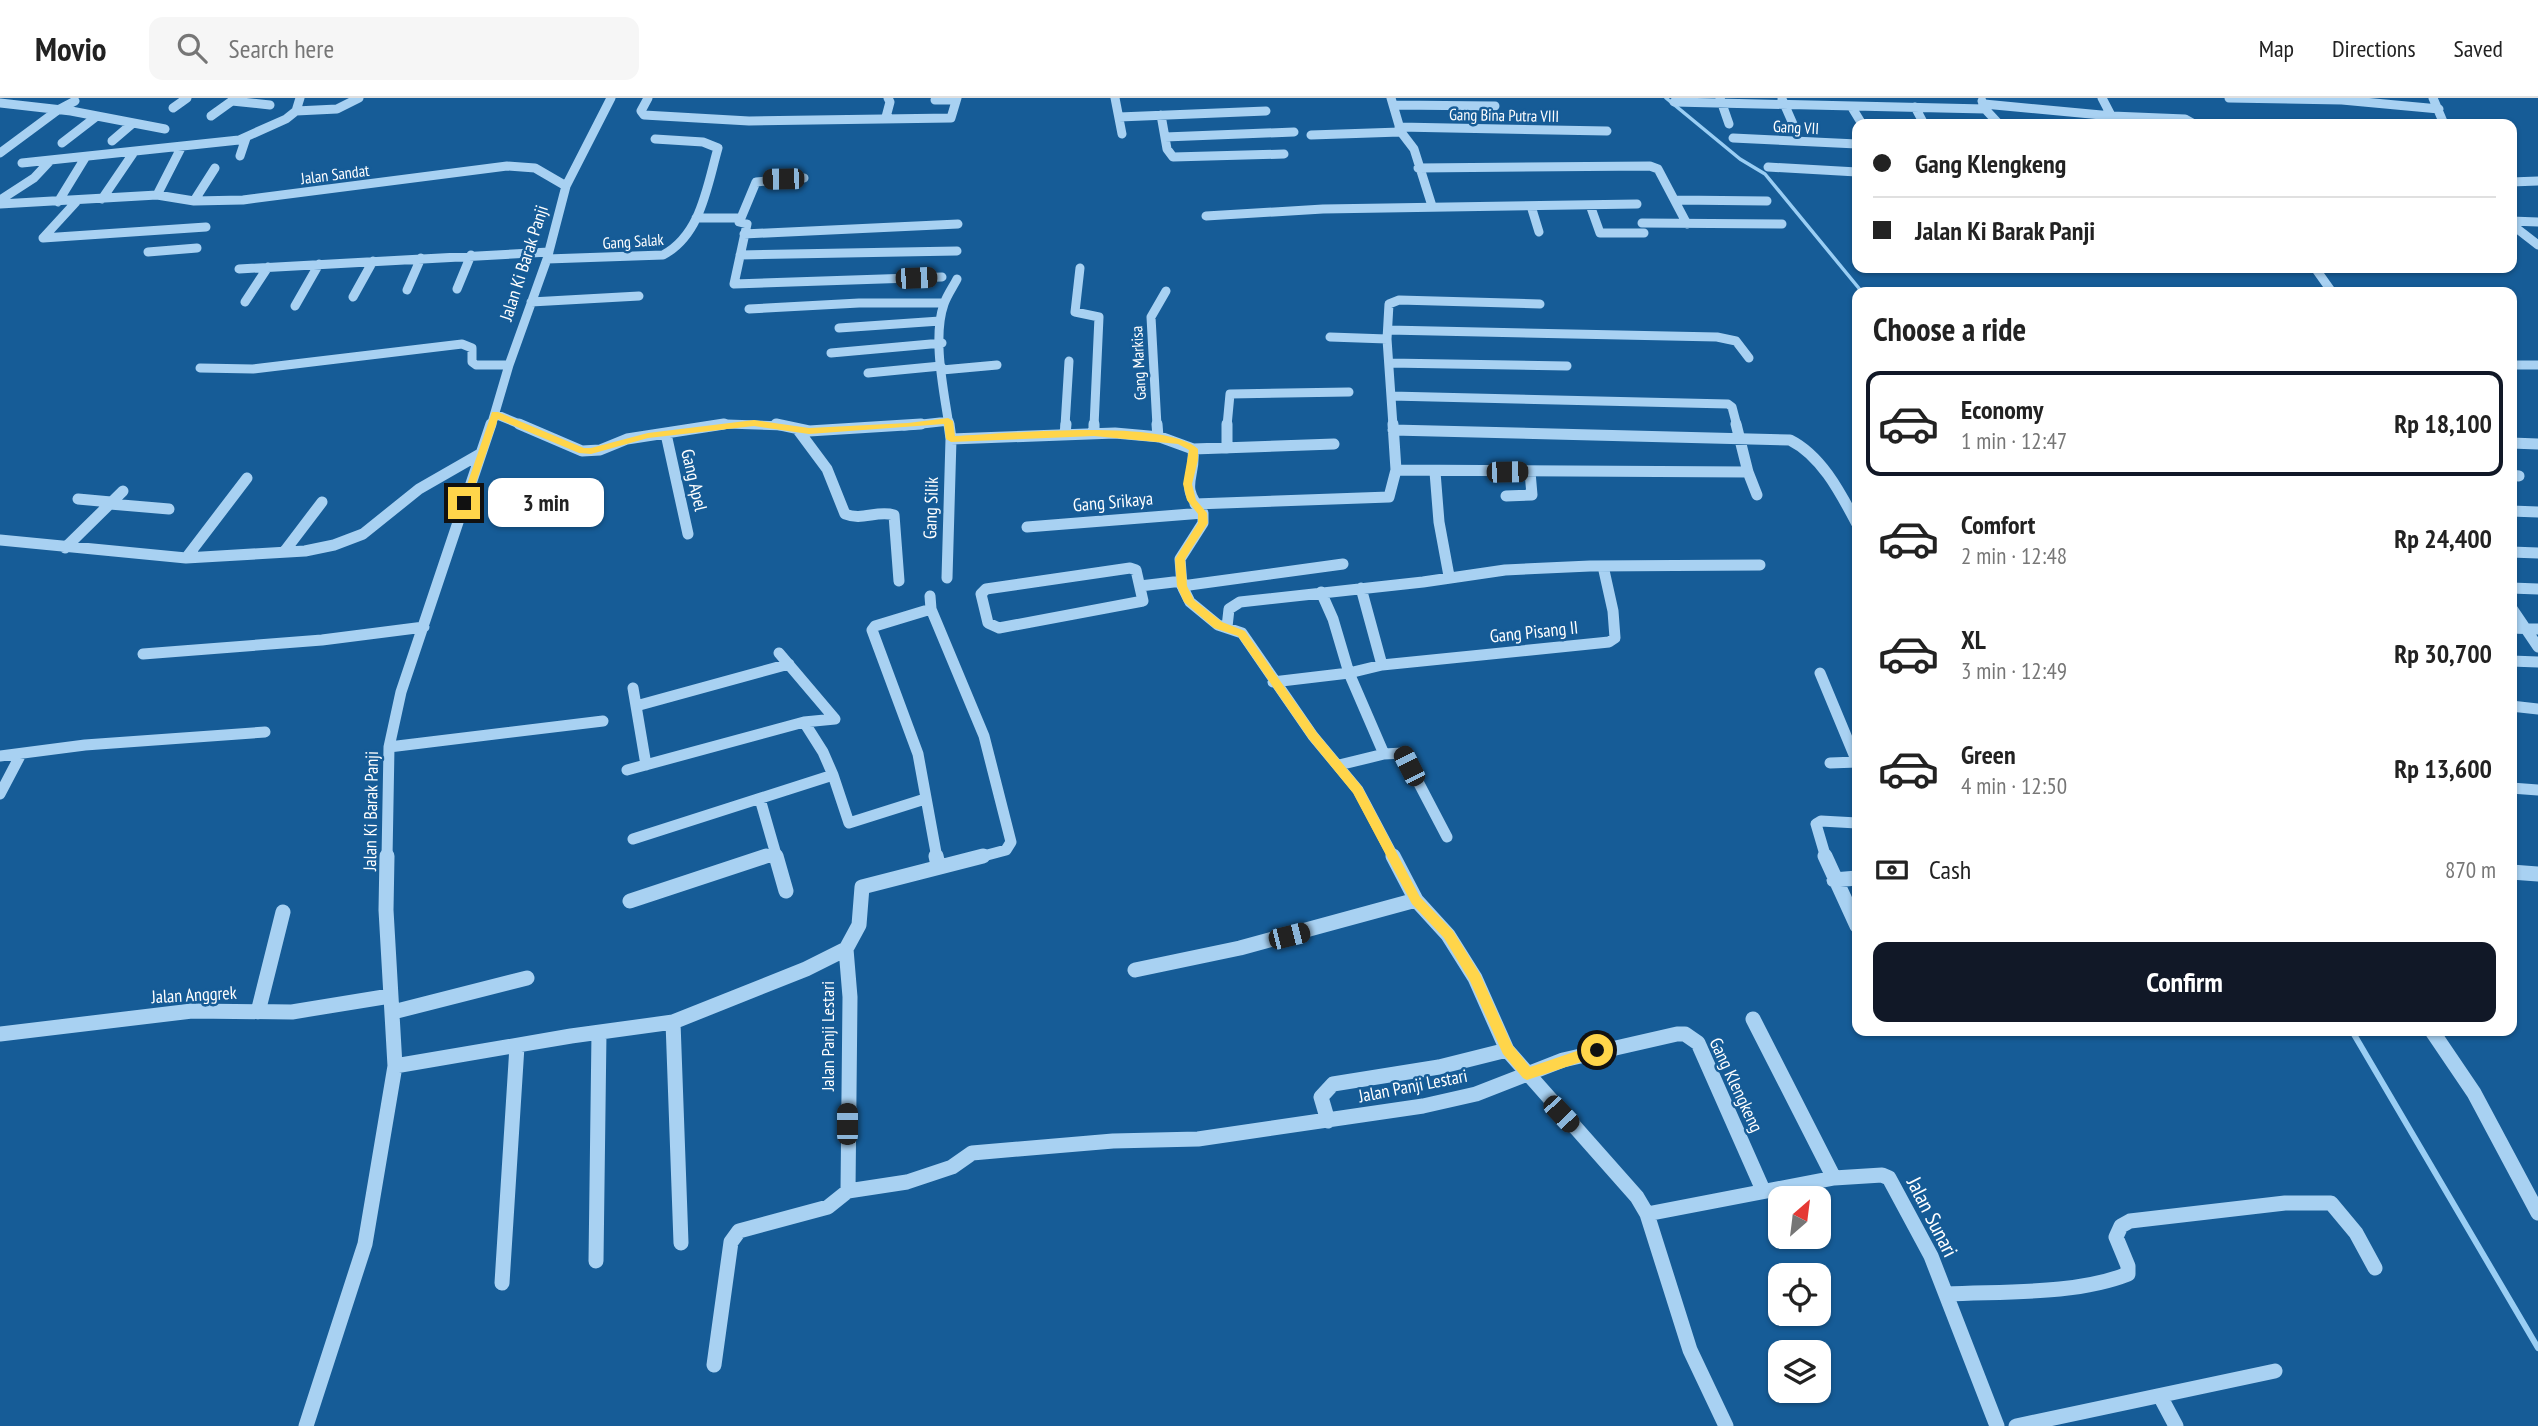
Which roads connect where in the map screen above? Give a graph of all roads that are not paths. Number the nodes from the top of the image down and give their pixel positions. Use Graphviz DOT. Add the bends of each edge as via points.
graph roads {
  1 [pos="187,98"];
  2 [pos="300,98"];
  3 [pos="359,98"];
  4 [pos="611,98"];
  5 [pos="638,98"];
  6 [pos="648,98"];
  7 [pos="888,98"];
  8 [pos="1115,98"];
  9 [pos="2102,98"];
  10 [pos="2229,98"];
  11 [pos="2433,98"];
  12 [pos="956,99"];
  13 [pos="234,100"];
  14 [pos="935,100"];
  15 [pos="1720,100"];
  16 [pos="1783,101"];
  17 [pos="75,102"];
  18 [pos="1392,102"];
  19 [pos="1674,102"];
  20 [pos="0,103"];
  21 [pos="1983,104"];
  22 [pos="270,105"];
  23 [pos="1495,106"];
  24 [pos="1851,106"];
  25 [pos="1915,107"];
  26 [pos="173,108"];
  27 [pos="2180,108"];
  28 [pos="2440,109"];
  29 [pos="58,110"];
  30 [pos="296,111"];
  31 [pos="1266,111"];
  32 [pos="97,116"];
  33 [pos="211,116"];
  34 [pos="1161,116"];
  35 [pos="2112,116"];
  36 [pos="886,117"];
  37 [pos="1119,117"];
  38 [pos="1859,119"];
  39 [pos="1921,119"];
  40 [pos="1995,119"];
  41 [pos="2114,119"];
  42 [pos="2152,119"];
  43 [pos="2190,119"];
  44 [pos="2443,119"];
  45 [pos="133,123"];
  46 [pos="1729,124"];
  47 [pos="1793,124"];
  48 [pos="165,129"];
  49 [pos="1400,130"];
  50 [pos="1294,131"];
  51 [pos="1607,131"];
  52 [pos="1122,134"];
  53 [pos="1311,135"];
  54 [pos="1165,137"];
  55 [pos="246,138"];
  56 [pos="1733,138"];
  57 [pos="655,139"];
  58 [pos="112,141"];
  59 [pos="62,143"];
  60 [pos="1852,144"];
  61 [pos="182,146"];
  62 [pos="134,152"];
  63 [pos="0,153"];
  64 [pos="1284,154"];
  65 [pos="240,156"];
  66 [pos="85,158"];
  67 [pos="49,162"];
  68 [pos="22,163"];
  69 [pos="1418,167"];
  70 [pos="1768,167"];
  71 [pos="215,168"];
  72 [pos="1852,172"];
  73 [pos="804,178"];
  74 [pos="2538,181"];
  75 [pos="2517,182"];
  76 [pos="566,186"];
  77 [pos="157,195"];
  78 [pos="102,199"];
  79 [pos="194,201"];
  80 [pos="1676,201"];
  81 [pos="1767,201"];
  82 [pos="0,202"];
  83 [pos="58,202"];
  84 [pos="76,202"];
  85 [pos="1637,204"];
  86 [pos="1590,205"];
  87 [pos="1432,206"];
  88 [pos="1531,206"];
  89 [pos="1206,216"];
  90 [pos="696,218"];
  91 [pos="739,218"];
  92 [pos="2538,222"];
  93 [pos="2517,223"];
  94 [pos="958,224"];
  95 [pos="1686,224"];
  96 [pos="1782,224"];
  97 [pos="206,227"];
  98 [pos="2517,228"];
  99 [pos="162,229"];
  100 [pos="1539,232"];
  101 [pos="744,234"];
  102 [pos="2538,245"];
  103 [pos="197,248"];
  104 [pos="957,251"];
  105 [pos="471,255"];
  106 [pos="548,255"];
  107 [pos="740,255"];
  108 [pos="421,258"];
  109 [pos="373,261"];
  110 [pos="319,264"];
  111 [pos="268,267"];
  112 [pos="1080,268"];
  113 [pos="239,269"];
  114 [pos="942,277"];
  115 [pos="957,279"];
  116 [pos="457,289"];
  117 [pos="407,290"];
  118 [pos="1166,291"];
  119 [pos="639,296"];
  120 [pos="353,297"];
  121 [pos="245,302"];
  122 [pos="531,302"];
  123 [pos="944,303"];
  124 [pos="1540,304"];
  125 [pos="295,306"];
  126 [pos="748,309"];
  127 [pos="940,321"];
  128 [pos="839,328"];
  129 [pos="1387,335"];
  130 [pos="1330,337"];
  131 [pos="942,343"];
  132 [pos="831,353"];
  133 [pos="1749,358"];
  134 [pos="1069,361"];
  135 [pos="1389,363"];
  136 [pos="509,365"];
  137 [pos="997,365"];
  138 [pos="2517,365"];
  139 [pos="2538,365"];
  140 [pos="1567,366"];
  141 [pos="200,368"];
  142 [pos="941,368"];
  143 [pos="867,373"];
  144 [pos="1349,392"];
  145 [pos="1391,396"];
  146 [pos="495,414"];
  147 [pos="948,421"];
  148 [pos="798,430"];
  149 [pos="1394,430"];
  150 [pos="1094,433"];
  151 [pos="666,434"];
  152 [pos="1065,434"];
  153 [pos="1158,437"];
  154 [pos="951,439"];
  155 [pos="1740,440"];
  156 [pos="2517,443"];
  157 [pos="1334,444"];
  158 [pos="2538,444"];
  159 [pos="1227,448"];
  160 [pos="1193,449"];
  161 [pos="480,454"];
  162 [pos="1396,471"];
  163 [pos="1435,472"];
  164 [pos="1530,472"];
  165 [pos="1748,472"];
  166 [pos="247,478"];
  167 [pos="123,491"];
  168 [pos="1757,495"];
  169 [pos="1506,496"];
  170 [pos="78,499"];
  171 [pos="322,502"];
  172 [pos="111,503"];
  173 [pos="169,509"];
  174 [pos="1199,509"];
  175 [pos="2517,510"];
  176 [pos="2538,512"];
  177 [pos="1852,515"];
  178 [pos="1027,527"];
  179 [pos="688,534"];
  180 [pos="0,540"];
  181 [pos="65,548"];
  182 [pos="284,552"];
  183 [pos="2517,552"];
  184 [pos="2538,553"];
  185 [pos="186,558"];
  186 [pos="1343,564"];
  187 [pos="1760,565"];
  188 [pos="1603,566"];
  189 [pos="1449,576"];
  190 [pos="947,578"];
  191 [pos="899,581"];
  192 [pos="1182,584"];
  193 [pos="1140,586"];
  194 [pos="1361,588"];
  195 [pos="2517,588"];
  196 [pos="2538,589"];
  197 [pos="1321,592"];
  198 [pos="2517,616"];
  199 [pos="1222,626"];
  200 [pos="424,627"];
  201 [pos="2517,628"];
  202 [pos="2525,629"];
  203 [pos="2538,629"];
  204 [pos="2538,647"];
  205 [pos="779,653"];
  206 [pos="143,654"];
  207 [pos="2517,661"];
  208 [pos="2538,662"];
  209 [pos="789,664"];
  210 [pos="1382,665"];
  211 [pos="1349,673"];
  212 [pos="1820,673"];
  213 [pos="1273,682"];
  214 [pos="633,688"];
  215 [pos="636,706"];
  216 [pos="2517,707"];
  217 [pos="2538,709"];
  218 [pos="603,721"];
  219 [pos="804,722"];
  220 [pos="265,732"];
  221 [pos="389,747"];
  222 [pos="1852,750"];
  223 [pos="21,754"];
  224 [pos="1384,754"];
  225 [pos="0,756"];
  226 [pos="1852,762"];
  227 [pos="1830,763"];
  228 [pos="646,765"];
  229 [pos="1339,765"];
  230 [pos="627,770"];
  231 [pos="833,775"];
  232 [pos="2517,788"];
  233 [pos="2538,790"];
  234 [pos="0,794"];
  235 [pos="761,799"];
  236 [pos="925,799"];
  237 [pos="1852,823"];
  238 [pos="1447,837"];
  239 [pos="633,839"];
  240 [pos="775,853"];
  241 [pos="938,866"];
  242 [pos="2517,872"];
  243 [pos="2538,874"];
  244 [pos="1852,878"];
  245 [pos="1834,880"];
  246 [pos="786,891"];
  247 [pos="1416,900"];
  248 [pos="630,901"];
  249 [pos="283,912"];
  250 [pos="1852,916"];
  251 [pos="846,949"];
  252 [pos="1135,970"];
  253 [pos="527,978"];
  254 [pos="390,996"];
  255 [pos="258,1012"];
  256 [pos="393,1012"];
  257 [pos="1753,1019"];
  258 [pos="673,1021"];
  259 [pos="598,1033"];
  260 [pos="0,1034"];
  261 [pos="2435,1036"];
  262 [pos="517,1046"];
  263 [pos="1507,1049"];
  264 [pos="396,1066"];
  265 [pos="1527,1073"];
  266 [pos="1328,1121"];
  267 [pos="1834,1178"];
  268 [pos="1763,1190"];
  269 [pos="848,1191"];
  270 [pos="2534,1194"];
  271 [pos="2538,1213"];
  272 [pos="1647,1214"];
  273 [pos="681,1243"];
  274 [pos="596,1261"];
  275 [pos="2375,1268"];
  276 [pos="502,1283"];
  277 [pos="1945,1294"];
  278 [pos="714,1365"];
  279 [pos="2275,1371"];
  280 [pos="2160,1396"];
  281 [pos="306,1426"];
  282 [pos="1726,1426"];
  283 [pos="1997,1426"];
  284 [pos="2016,1426"];
  285 [pos="2176,1426"];
  1 -- 26 [label="street"];
  2 -- 30 [label="street"];
  3 -- 30 [label="street" via="335,111"];
  4 -- 76 [label="street, Jalan Ki Barak Panji"];
  5 -- 6 [label="street"];
  6 -- 36 [label="street" via="641,111 644,115 749,121"];
  7 -- 36 [label="street"];
  8 -- 37 [label="street"];
  9 -- 35 [label="street"];
  10 -- 28 [label="street" via="2342,100"];
  11 -- 28 [label="street"];
  12 -- 14 [label="street"];
  12 -- 36 [label="street" via="951,117"];
  13 -- 22 [label="street"];
  13 -- 33 [label="street"];
  15 -- 16 [label="street"];
  15 -- 19 [label="street"];
  15 -- 46 [label="street"];
  16 -- 24 [label="street"];
  16 -- 47 [label="street"];
  17 -- 29 [label="street"];
  18 -- 23 [label="street"];
  18 -- 49 [label="street"];
  20 -- 29 [label="street"];
  21 -- 25 [label="street"];
  21 -- 35 [label="street"];
  21 -- 40 [label="street"];
  24 -- 25 [label="street"];
  24 -- 38 [label="street"];
  25 -- 39 [label="street"];
  27 -- 43 [label="street"];
  28 -- 44 [label="street"];
  29 -- 32 [label="street"];
  29 -- 63 [label="street"];
  30 -- 55 [label="street"];
  31 -- 34 [label="street"];
  32 -- 45 [label="street"];
  32 -- 59 [label="street"];
  34 -- 37 [label="street"];
  34 -- 54 [label="street"];
  35 -- 41 [label="street"];
  35 -- 42 [label="street"];
  37 -- 52 [label="street"];
  45 -- 48 [label="street"];
  45 -- 58 [label="street"];
  49 -- 51 [label="street, Gang Bina Putra VIII"];
  49 -- 53 [label="street, Gang Bina Putra VIII"];
  49 -- 69 [label="street" via="1404,142 1414,149"];
  50 -- 54 [label="street"];
  54 -- 64 [label="street" via="1171,156 1177,158"];
  55 -- 61 [label="street"];
  55 -- 65 [label="street"];
  56 -- 60 [label="street, Gang VII"];
  57 -- 90 [label="street" via="703,142 718,148"];
  61 -- 62 [label="street"];
  61 -- 77 [label="street"];
  62 -- 66 [label="street"];
  62 -- 78 [label="street"];
  66 -- 67 [label="street"];
  66 -- 83 [label="street"];
  67 -- 68 [label="street"];
  67 -- 82 [label="street"];
  69 -- 80 [label="street" via="1650,166 1658,169"];
  69 -- 87 [label="street"];
  70 -- 72 [label="street"];
  71 -- 79 [label="street"];
  73 -- 91 [label="street" via="756,182 744,216"];
  74 -- 75 [label="street"];
  76 -- 79 [label="street, Jalan Sandat" via="535,168 507,166 243,200"];
  76 -- 106 [label="street, Jalan Ki Barak Panji"];
  77 -- 78 [label="street, Jalan Sandat"];
  77 -- 79 [label="street, Jalan Sandat"];
  78 -- 84 [label="street, Jalan Sandat"];
  80 -- 81 [label="street"];
  80 -- 95 [label="street"];
  82 -- 83 [label="street, Jalan Sandat"];
  83 -- 84 [label="street, Jalan Sandat"];
  84 -- 99 [label="street" via="43,238"];
  85 -- 86 [label="street"];
  86 -- 88 [label="street"];
  86 -- 95 [label="street" via="1600,233"];
  87 -- 88 [label="street"];
  87 -- 89 [label="street"];
  88 -- 100 [label="street"];
  90 -- 91 [label="street"];
  90 -- 106 [label="street, Gang Salak" via="678,248 663,255"];
  91 -- 101 [label="street" via="747,224"];
  92 -- 93 [label="street"];
  94 -- 101 [label="street"];
  95 -- 96 [label="street"];
  97 -- 99 [label="street"];
  98 -- 102 [label="street"];
  99 -- 103 [label="street" via="148,252"];
  101 -- 107 [label="street"];
  104 -- 107 [label="street"];
  105 -- 106 [label="street"];
  105 -- 108 [label="street"];
  105 -- 116 [label="street"];
  106 -- 122 [label="street, Jalan Ki Barak Panji"];
  107 -- 114 [label="street" via="734,284"];
  108 -- 109 [label="street"];
  108 -- 117 [label="street"];
  109 -- 110 [label="street"];
  109 -- 120 [label="street"];
  110 -- 111 [label="street"];
  110 -- 125 [label="street"];
  111 -- 113 [label="street"];
  111 -- 121 [label="street"];
  112 -- 150 [label="street" via="1075,312 1099,317"];
  115 -- 123 [label="street, Gang Silik"];
  118 -- 153 [label="street, Gang Markisa" via="1151,317"];
  119 -- 122 [label="street"];
  122 -- 136 [label="street, Jalan Ki Barak Panji"];
  123 -- 126 [label="street"];
  123 -- 127 [label="street, Gang Silik"];
  124 -- 129 [label="street" via="1399,300 1389,304"];
  127 -- 128 [label="street"];
  127 -- 131 [label="street, Gang Silik"];
  129 -- 130 [label="street"];
  129 -- 133 [label="street" via="1717,337 1736,341"];
  129 -- 135 [label="street"];
  131 -- 132 [label="street"];
  131 -- 142 [label="street, Gang Silik"];
  134 -- 152 [label="street"];
  135 -- 140 [label="street"];
  135 -- 145 [label="street"];
  136 -- 141 [label="street" via="476,365 472,348 462,344 253,369"];
  136 -- 146 [label="street, Jalan Ki Barak Panji"];
  137 -- 142 [label="street"];
  138 -- 139 [label="street"];
  142 -- 143 [label="street"];
  142 -- 147 [label="street, Gang Silik"];
  144 -- 159 [label="street" via="1230,394"];
  145 -- 149 [label="street"];
  145 -- 155 [label="street" via="1721,403 1732,407"];
  146 -- 151 [label="street" via="582,451"];
  146 -- 161 [label="street, Jalan Ki Barak Panji"];
  147 -- 148 [label="street"];
  147 -- 154 [label="street, Gang Silik"];
  148 -- 151 [label="street" via="754,423"];
  148 -- 191 [label="street" via="826,465 840,491 845,514 857,519 886,512 894,515"];
  149 -- 155 [label="street"];
  149 -- 162 [label="street"];
  150 -- 152 [label="street"];
  150 -- 153 [label="street"];
  151 -- 179 [label="street, Gang Apel"];
  152 -- 154 [label="street"];
  153 -- 160 [label="street" via="1181,441"];
  154 -- 190 [label="street, Gang Silik"];
  155 -- 165 [label="street"];
  155 -- 177 [label="street" via="1800,443"];
  156 -- 158 [label="street"];
  157 -- 159 [label="street"];
  159 -- 160 [label="street"];
  160 -- 174 [label="street" via="1188,484"];
  161 -- 182 [label="street" via="419,489 380,523 349,541"];
  161 -- 200 [label="street, Jalan Ki Barak Panji"];
  162 -- 163 [label="street"];
  162 -- 174 [label="street" via="1391,493 1383,498"];
  163 -- 164 [label="street"];
  163 -- 189 [label="street"];
  164 -- 165 [label="street"];
  164 -- 169 [label="street" via="1532,495"];
  165 -- 168 [label="street"];
  166 -- 185 [label="street"];
  167 -- 172 [label="street"];
  170 -- 172 [label="street"];
  171 -- 182 [label="street"];
  172 -- 173 [label="street"];
  172 -- 181 [label="street"];
  174 -- 178 [label="street, Gang Srikaya"];
  174 -- 192 [label="street" via="1203,523 1180,559"];
  175 -- 176 [label="street"];
  180 -- 181 [label="street"];
  181 -- 185 [label="street"];
  182 -- 185 [label="street"];
  183 -- 184 [label="street"];
  186 -- 192 [label="street"];
  187 -- 188 [label="street"];
  188 -- 189 [label="street"];
  188 -- 210 [label="street, Gang Pisang II" via="1615,624 1613,640"];
  189 -- 194 [label="street"];
  192 -- 193 [label="street"];
  192 -- 199 [label="street" via="1189,602"];
  193 -- 193 [label="street" via="1143,601 1136,604 999,628 988,623 981,594 986,589 1130,568 1136,570"];
  194 -- 197 [label="street"];
  194 -- 210 [label="street"];
  195 -- 196 [label="street"];
  197 -- 199 [label="street" via="1240,602 1229,609"];
  197 -- 211 [label="street"];
  198 -- 202 [label="street"];
  199 -- 213 [label="street" via="1242,633"];
  200 -- 206 [label="street"];
  200 -- 221 [label="street, Jalan Ki Barak Panji" via="401,692"];
  201 -- 202 [label="street"];
  202 -- 203 [label="street"];
  202 -- 204 [label="street"];
  205 -- 209 [label="street"];
  207 -- 208 [label="street"];
  209 -- 215 [label="street"];
  209 -- 219 [label="street" via="835,719"];
  210 -- 211 [label="street"];
  211 -- 213 [label="street"];
  211 -- 224 [label="street"];
  212 -- 222 [label="street"];
  213 -- 229 [label="street"];
  214 -- 215 [label="street"];
  215 -- 228 [label="street"];
  216 -- 217 [label="street"];
  218 -- 221 [label="street"];
  219 -- 228 [label="street"];
  219 -- 231 [label="street"];
  220 -- 223 [label="street"];
  221 -- 254 [label="street, Jalan Ki Barak Panji" via="386,910"];
  223 -- 225 [label="street"];
  223 -- 234 [label="street"];
  224 -- 229 [label="street"];
  224 -- 238 [label="street" via="1403,753"];
  226 -- 227 [label="street"];
  228 -- 230 [label="street"];
  229 -- 247 [label="street"];
  231 -- 235 [label="street"];
  231 -- 236 [label="street" via="849,823"];
  232 -- 233 [label="street"];
  235 -- 239 [label="street"];
  235 -- 240 [label="street"];
  236 -- 241 [label="street"];
  236 -- 241 [label="street" via="918,754 872,631 931,603 984,736 1012,842 1006,850"];
  237 -- 245 [label="street" via="1816,824 1817,839"];
  240 -- 246 [label="street"];
  240 -- 248 [label="street"];
  241 -- 251 [label="street" via="862,887 859,925"];
  242 -- 243 [label="street"];
  244 -- 245 [label="street"];
  245 -- 250 [label="street"];
  247 -- 252 [label="street" via="1240,948"];
  247 -- 263 [label="street" via="1448,935 1475,978"];
  249 -- 255 [label="street"];
  251 -- 258 [label="street, Jalan Panji Lestari"];
  251 -- 269 [label="street, Jalan Panji Lestari" via="850,997"];
  253 -- 256 [label="street"];
  254 -- 255 [label="street, Jalan Anggrek" via="292,1012"];
  254 -- 256 [label="street, Jalan Ki Barak Panji"];
  255 -- 260 [label="street, Jalan Anggrek" via="192,1011"];
  256 -- 264 [label="street, Jalan Ki Barak Panji"];
  257 -- 267 [label="street"];
  258 -- 259 [label="street, Jalan Panji Lestari"];
  258 -- 273 [label="street"];
  259 -- 262 [label="street, Jalan Panji Lestari"];
  259 -- 274 [label="street"];
  261 -- 270 [label="street"];
  262 -- 264 [label="street, Jalan Panji Lestari"];
  262 -- 276 [label="street"];
  263 -- 265 [label="street"];
  263 -- 266 [label="street" via="1439,1067 1333,1084 1321,1097"];
  264 -- 281 [label="street, Jalan Ki Barak Panji" via="365,1244"];
  265 -- 266 [label="street, Jalan Panji Lestari" via="1454,1100"];
  265 -- 268 [label="street, Gang Klengkeng" via="1597,1050 1685,1034 1698,1043"];
  265 -- 272 [label="street" via="1624,1181"];
  266 -- 269 [label="street, Jalan Panji Lestari" via="1198,1139 972,1153 952,1167 907,1182"];
  267 -- 268 [label="street, Jalan Sunari"];
  267 -- 277 [label="street, Jalan Sunari" via="1889,1178 1926,1245"];
  268 -- 272 [label="street, Jalan Sunari"];
  269 -- 278 [label="street" via="828,1207 740,1231 732,1241"];
  270 -- 271 [label="street"];
  272 -- 282 [label="street" via="1696,1364"];
  275 -- 277 [label="street" via="2356,1233 2331,1203 2285,1203 2120,1224 2116,1237 2129,1267 2122,1278"];
  277 -- 283 [label="street, Jalan Sunari"];
  279 -- 280 [label="street"];
  280 -- 284 [label="street"];
  280 -- 285 [label="street"];
}
